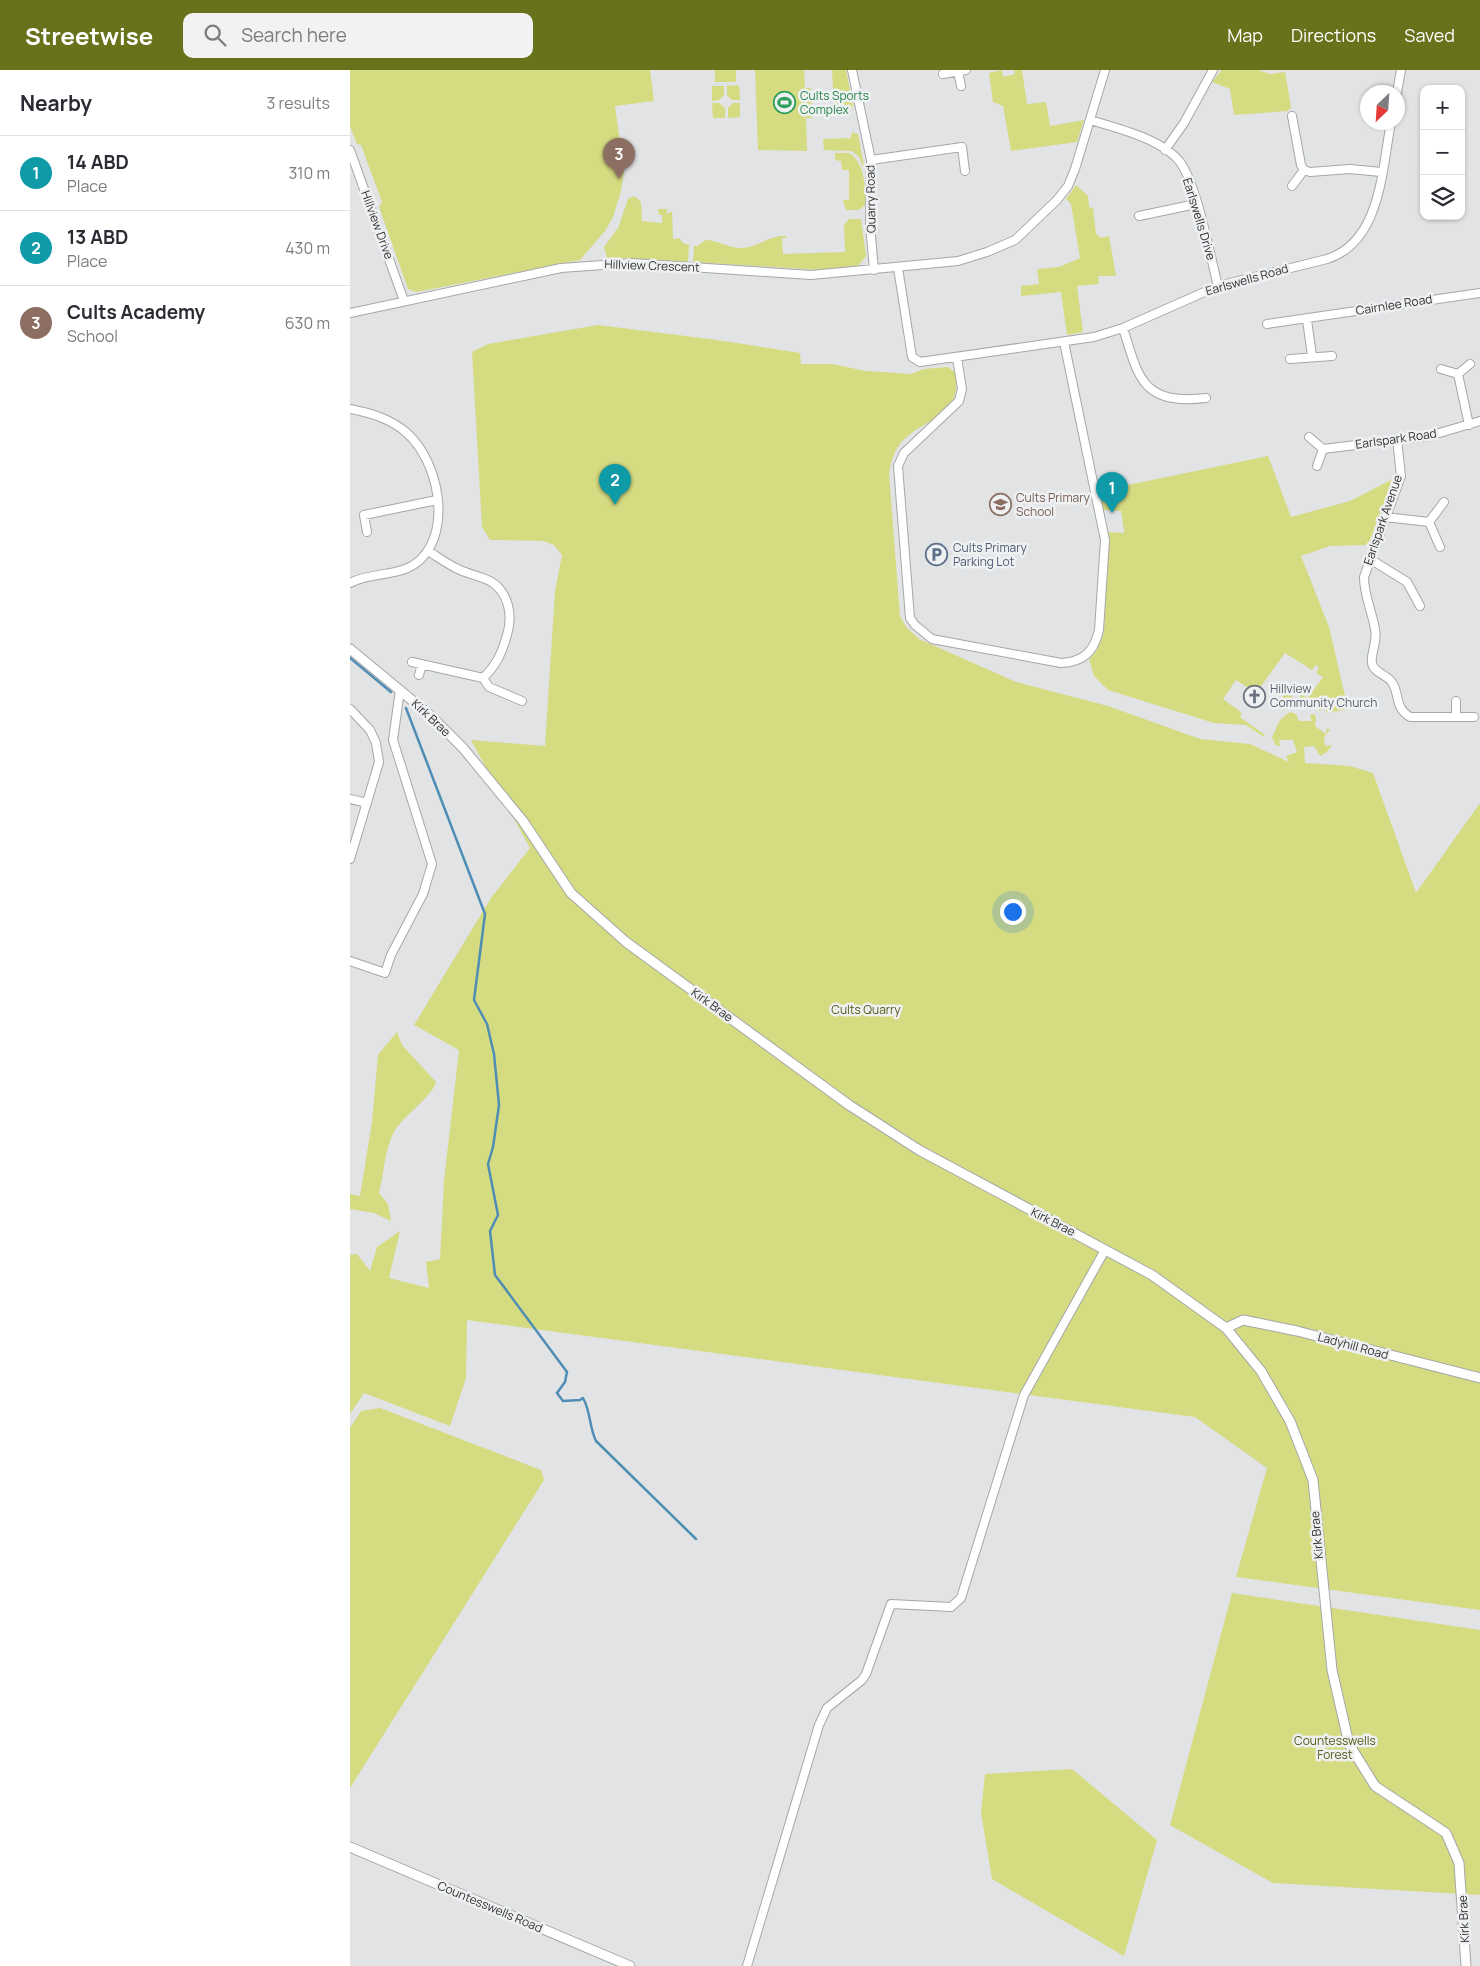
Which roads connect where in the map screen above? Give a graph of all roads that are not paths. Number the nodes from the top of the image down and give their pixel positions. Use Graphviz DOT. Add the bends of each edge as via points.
graph roads {
  1 [pos="852,70"];
  2 [pos="1105,70"];
  3 [pos="1213,70"];
  4 [pos="1401,70"];
  5 [pos="962,71"];
  6 [pos="943,74"];
  7 [pos="1398,85"];
  8 [pos="961,86"];
  9 [pos="1292,116"];
  10 [pos="1090,120"];
  11 [pos="1389,130"];
  12 [pos="350,150"];
  13 [pos="1165,150"];
  14 [pos="871,160"];
  15 [pos="1304,170"];
  16 [pos="965,171"];
  17 [pos="1381,172"];
  18 [pos="1292,186"];
  19 [pos="1196,204"];
  20 [pos="1138,216"];
  21 [pos="898,268"];
  22 [pos="874,270"];
  23 [pos="1218,286"];
  24 [pos="1480,293"];
  25 [pos="404,301"];
  26 [pos="350,313"];
  27 [pos="1307,320"];
  28 [pos="1267,324"];
  29 [pos="1123,328"];
  30 [pos="1064,342"];
  31 [pos="1312,356"];
  32 [pos="1332,356"];
  33 [pos="957,358"];
  34 [pos="1290,359"];
  35 [pos="1470,364"];
  36 [pos="1441,369"];
  37 [pos="1458,374"];
  38 [pos="1206,398"];
  39 [pos="350,408"];
  40 [pos="1480,421"];
  41 [pos="1469,425"];
  42 [pos="1309,437"];
  43 [pos="1397,440"];
  44 [pos="1323,449"];
  45 [pos="1317,466"];
  46 [pos="437,500"];
  47 [pos="1444,502"];
  48 [pos="1385,517"];
  49 [pos="1429,522"];
  50 [pos="367,532"];
  51 [pos="1440,547"];
  52 [pos="428,551"];
  53 [pos="1370,559"];
  54 [pos="350,583"];
  55 [pos="1420,606"];
  56 [pos="350,649"];
  57 [pos="412,662"];
  58 [pos="422,664"];
  59 [pos="418,675"];
  60 [pos="483,678"];
  61 [pos="400,690"];
  62 [pos="522,701"];
  63 [pos="1456,701"];
  64 [pos="350,709"];
  65 [pos="1456,717"];
  66 [pos="1474,717"];
  67 [pos="350,800"];
  68 [pos="367,803"];
  69 [pos="350,858"];
  70 [pos="350,961"];
  71 [pos="1105,1250"];
  72 [pos="1226,1328"];
  73 [pos="1480,1378"];
  74 [pos="350,1847"];
  75 [pos="630,1966"];
  76 [pos="747,1966"];
  77 [pos="1466,1966"];
  1 -- 14 [label="street, Quarry Road"];
  2 -- 10 [label="street, Hillview Crescent"];
  3 -- 13 [label="street"];
  4 -- 7 [label="street"];
  5 -- 6 [label="street"];
  5 -- 8 [label="street"];
  9 -- 15 [label="street"];
  10 -- 13 [label="street, Earlswells Drive" via="1142,137"];
  10 -- 21 [label="street, Hillview Crescent" via="1068,186 1015,240 958,260"];
  11 -- 17 [label="street, Earlswells Road"];
  12 -- 25 [label="street, Hillview Drive"];
  13 -- 19 [label="street, Earlswells Drive" via="1180,162 1192,185"];
  14 -- 16 [label="street" via="962,146"];
  14 -- 22 [label="street, Quarry Road" via="870,225"];
  15 -- 17 [label="street"];
  15 -- 18 [label="street"];
  17 -- 23 [label="street, Earlswells Road" via="1370,219 1349,248 1327,259"];
  19 -- 20 [label="street"];
  19 -- 23 [label="street, Earlswells Drive"];
  21 -- 22 [label="street, Hillview Crescent"];
  21 -- 33 [label="street, Earlswells Road" via="912,357 920,362"];
  22 -- 25 [label="street, Hillview Crescent" via="811,275 594,264"];
  23 -- 29 [label="street, Earlswells Road"];
  24 -- 27 [label="street, Cairnlee Road" via="1425,299"];
  25 -- 26 [label="street, Hillview Crescent"];
  27 -- 28 [label="street, Cairnlee Road"];
  27 -- 31 [label="street"];
  29 -- 30 [label="street, Earlswells Road"];
  29 -- 38 [label="street" via="1134,366 1145,384 1171,399"];
  30 -- 33 [label="street, Earlswells Road"];
  30 -- 33 [label="street" via="1105,540 1096,643 1082,660 1071,662 1061,663 932,639 910,618 898,466 904,454 959,401 962,389"];
  31 -- 32 [label="street"];
  31 -- 34 [label="street"];
  35 -- 37 [label="street"];
  36 -- 37 [label="street"];
  37 -- 41 [label="street"];
  39 -- 46 [label="street" via="381,417 408,433 422,451 432,474"];
  40 -- 41 [label="street, Earlspark Road"];
  41 -- 43 [label="street, Earlspark Road" via="1433,436"];
  42 -- 44 [label="street"];
  43 -- 44 [label="street, Earlspark Road"];
  43 -- 48 [label="street, Earlspark Avenue" via="1400,476"];
  44 -- 45 [label="street"];
  46 -- 50 [label="street" via="364,515"];
  46 -- 52 [label="street" via="439,526"];
  47 -- 49 [label="street"];
  48 -- 49 [label="street"];
  48 -- 53 [label="street, Earlspark Avenue"];
  49 -- 51 [label="street"];
  52 -- 54 [label="street" via="406,568"];
  52 -- 60 [label="street" via="459,570 490,581 506,599 510,611 509,629 494,668"];
  53 -- 55 [label="street" via="1407,582"];
  53 -- 65 [label="street, Earlspark Avenue" via="1364,588 1376,630 1374,669 1392,682 1402,712 1410,716"];
  56 -- 61 [label="street, Kirk Brae"];
  57 -- 58 [label="street"];
  58 -- 59 [label="street"];
  58 -- 60 [label="street"];
  60 -- 62 [label="street" via="489,687"];
  61 -- 70 [label="street" via="392,740 432,864 423,894 390,955 385,973"];
  61 -- 71 [label="street, Kirk Brae" via="463,748 523,820 571,893 626,942 849,1105 918,1150"];
  63 -- 65 [label="street"];
  64 -- 68 [label="street" via="370,730 380,762"];
  65 -- 66 [label="street, Earlspark Avenue"];
  67 -- 68 [label="street"];
  68 -- 69 [label="street"];
  71 -- 72 [label="street, Kirk Brae" via="1152,1275"];
  71 -- 76 [label="street" via="1024,1395 961,1598 951,1607 891,1604 862,1680 823,1713"];
  72 -- 73 [label="street, Ladyhill Road" via="1243,1320"];
  72 -- 77 [label="street, Kirk Brae" via="1261,1371 1290,1421 1312,1480 1332,1670 1349,1744 1375,1786 1446,1833 1459,1863"];
  74 -- 75 [label="street, Countesswells Road"];
}
